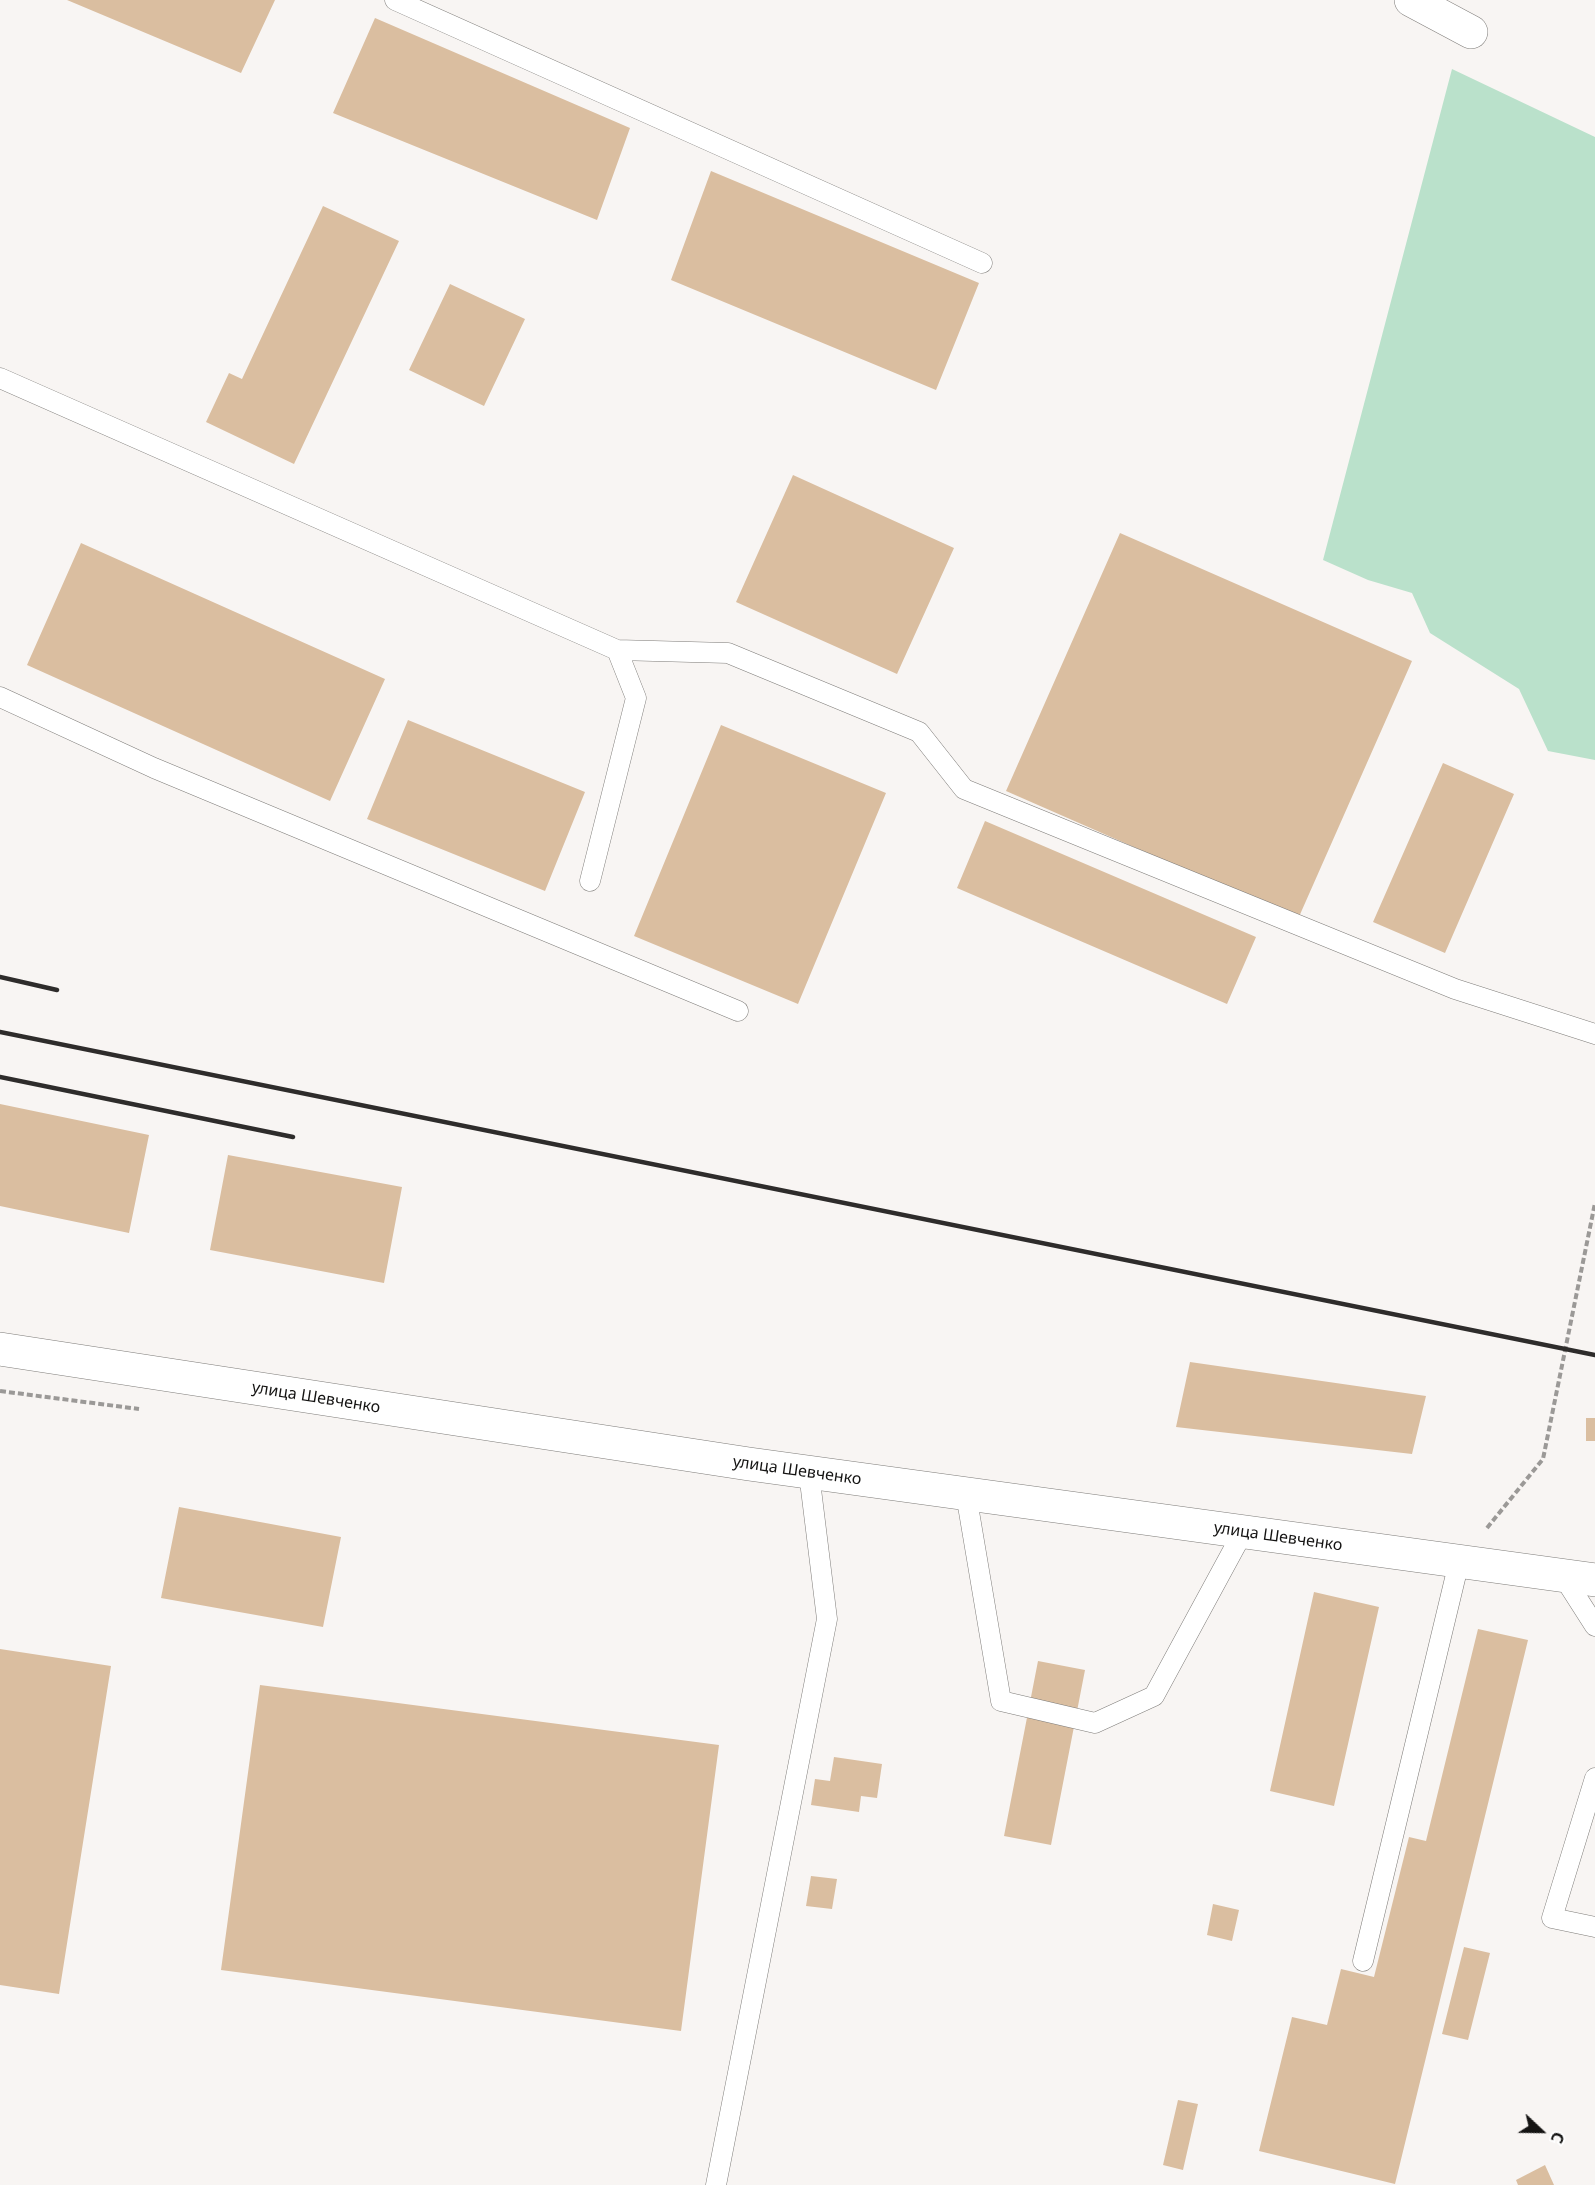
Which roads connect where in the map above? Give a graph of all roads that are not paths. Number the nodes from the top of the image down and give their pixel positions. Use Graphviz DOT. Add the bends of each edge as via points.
graph roads {
  1 [pos="395,0"];
  2 [pos="1411,0"];
  3 [pos="1471,32"];
  4 [pos="982,263"];
  5 [pos="0,378"];
  6 [pos="617,650"];
  7 [pos="0,697"];
  8 [pos="590,881"];
  9 [pos="738,1011"];
  10 [pos="1595,1034"];
  11 [pos="0,1349"];
  12 [pos="809,1473"];
  13 [pos="966,1494"];
  14 [pos="1243,1532"];
  15 [pos="1459,1562"];
  16 [pos="1563,1576"];
  17 [pos="1595,1580"];
  18 [pos="1595,1626"];
  19 [pos="1595,1778"];
  20 [pos="1595,1927"];
  21 [pos="1362,1961"];
  22 [pos="716,2185"];
  1 -- 4 [label="lane"];
  2 -- 3 [label="street"];
  5 -- 6 [label="lane"];
  6 -- 8 [label="lane" via="636,698"];
  6 -- 10 [label="lane" via="728,653 919,732 963,789 1455,989"];
  7 -- 9 [label="lane" via="154,768"];
  11 -- 12 [label="street, улица Шевченко"];
  12 -- 13 [label="street, улица Шевченко"];
  12 -- 22 [label="lane" via="826,1619"];
  13 -- 14 [label="street, улица Шевченко"];
  13 -- 14 [label="lane" via="1001,1701 1095,1723 1154,1696"];
  14 -- 15 [label="street, улица Шевченко"];
  15 -- 16 [label="street, улица Шевченко"];
  15 -- 21 [label="lane"];
  16 -- 17 [label="street, улица Шевченко"];
  16 -- 18 [label="lane"];
  19 -- 20 [label="lane" via="1552,1918"];
}
